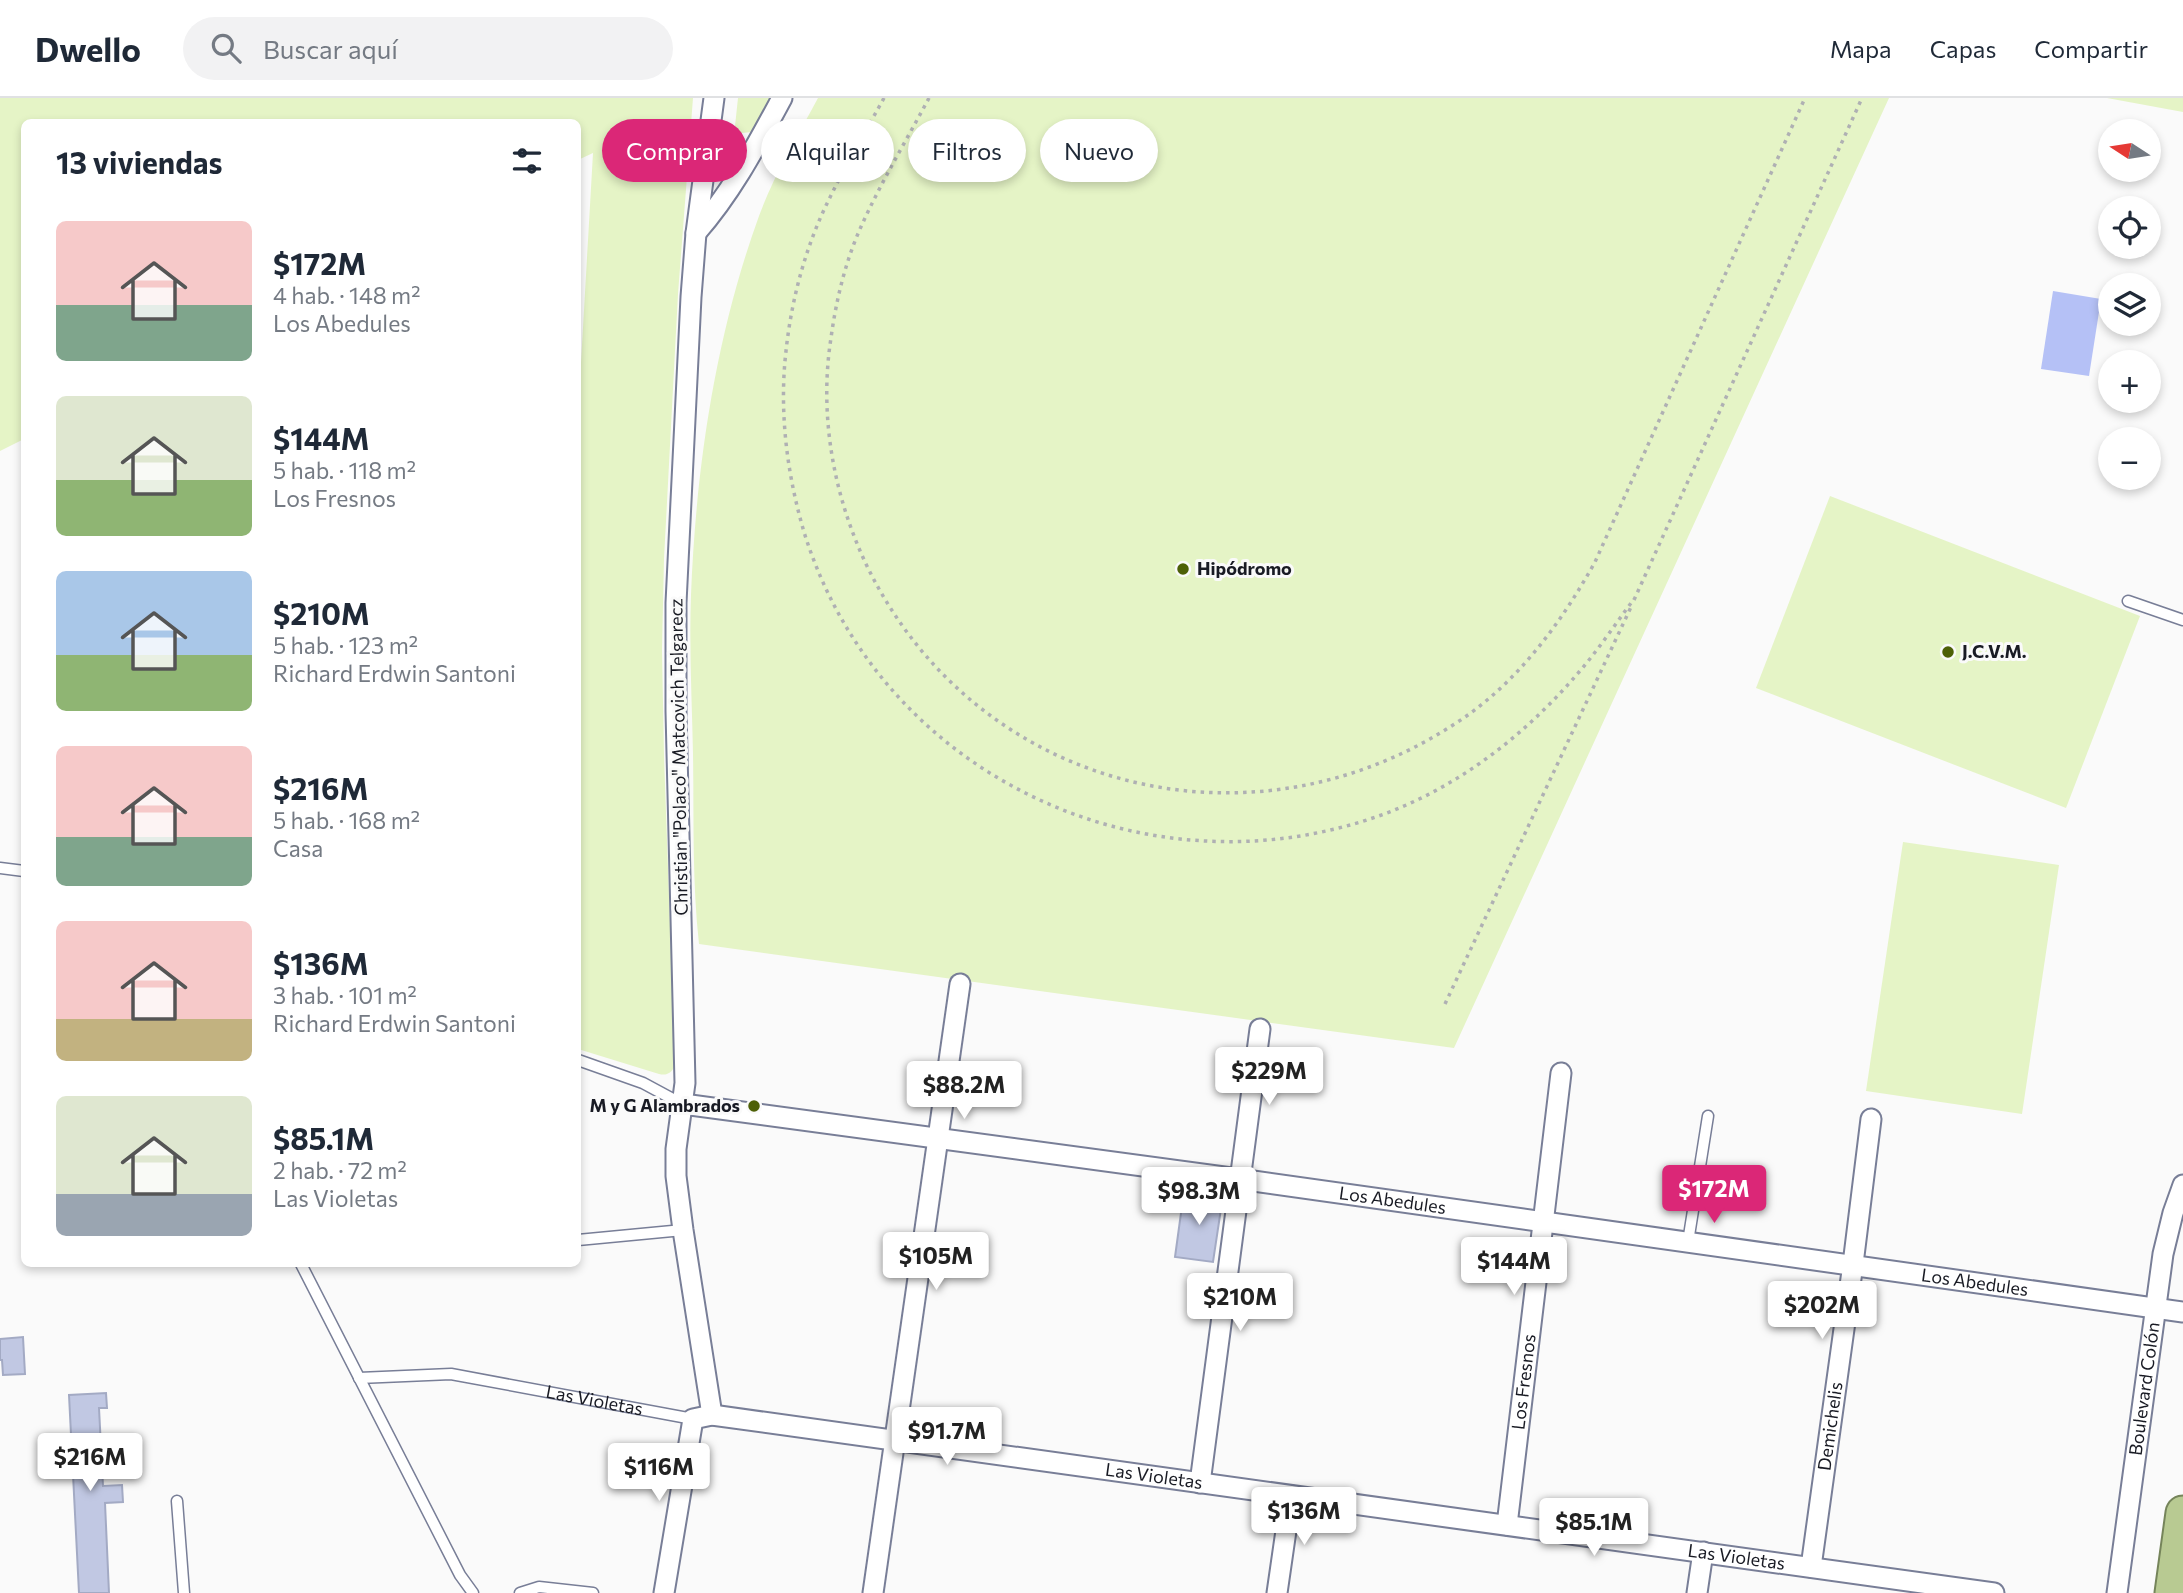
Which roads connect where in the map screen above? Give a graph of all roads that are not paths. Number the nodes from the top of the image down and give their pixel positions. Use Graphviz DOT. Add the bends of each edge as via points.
graph roads {
  1 [pos="713,98"];
  2 [pos="782,98"];
  3 [pos="696,233"];
  4 [pos="2128,601"];
  5 [pos="2183,620"];
  6 [pos="0,868"];
  7 [pos="21,872"];
  8 [pos="960,985"];
  9 [pos="1260,1029"];
  10 [pos="581,1061"];
  11 [pos="1561,1073"];
  12 [pos="682,1104"];
  13 [pos="1707,1116"];
  14 [pos="1871,1119"];
  15 [pos="937,1137"];
  16 [pos="1239,1179"];
  17 [pos="2183,1185"];
  18 [pos="1543,1223"];
  19 [pos="683,1230"];
  20 [pos="581,1240"];
  21 [pos="1688,1242"];
  22 [pos="1853,1264"];
  23 [pos="303,1267"];
  24 [pos="2156,1308"];
  25 [pos="2183,1312"];
  26 [pos="359,1378"];
  27 [pos="712,1415"];
  28 [pos="693,1419"];
  29 [pos="896,1440"];
  30 [pos="1200,1483"];
  31 [pos="1291,1496"];
  32 [pos="177,1501"];
  33 [pos="1507,1525"];
  34 [pos="2181,1535"];
  35 [pos="1703,1552"];
  36 [pos="1811,1567"];
  37 [pos="184,1593"];
  38 [pos="473,1593"];
  39 [pos="520,1593"];
  40 [pos="593,1593"];
  41 [pos="664,1593"];
  42 [pos="873,1593"];
  43 [pos="1277,1593"];
  44 [pos="1697,1593"];
  45 [pos="1994,1593"];
  46 [pos="2117,1593"];
  47 [pos="2172,1593"];
  1 -- 3 [label="street, Christian \"Polaco\" Matcovich Telgarecz"];
  2 -- 3 [label="street" via="742,173"];
  3 -- 12 [label="street, Christian \"Polaco\" Matcovich Telgarecz" via="676,603"];
  4 -- 5 [label="lane"];
  6 -- 7 [label="lane"];
  8 -- 15 [label="street"];
  9 -- 16 [label="street"];
  10 -- 12 [label="lane" via="643,1083"];
  11 -- 18 [label="street, Los Fresnos"];
  12 -- 15 [label="street, Los Abedules"];
  12 -- 19 [label="street, Christian \"Polaco\" Matcovich Telgarecz" via="676,1176"];
  13 -- 21 [label="lane"];
  14 -- 22 [label="street, Demichelis"];
  15 -- 16 [label="street, Los Abedules"];
  15 -- 29 [label="street"];
  16 -- 18 [label="street, Los Abedules"];
  16 -- 30 [label="street"];
  17 -- 24 [label="street, Boulevard Colón" via="2163,1254"];
  18 -- 21 [label="street, Los Abedules"];
  18 -- 33 [label="street, Los Fresnos"];
  19 -- 20 [label="lane"];
  19 -- 27 [label="street, Christian \"Polaco\" Matcovich Telgarecz"];
  21 -- 22 [label="street, Los Abedules"];
  22 -- 24 [label="street, Los Abedules"];
  22 -- 36 [label="street, Demichelis"];
  23 -- 26 [label="lane"];
  24 -- 25 [label="street, Los Abedules"];
  24 -- 46 [label="street, Boulevard Colón"];
  26 -- 28 [label="lane, Las Violetas" via="451,1374"];
  26 -- 38 [label="lane"];
  27 -- 28 [label="street, Las Violetas"];
  27 -- 29 [label="street, Las Violetas"];
  28 -- 41 [label="street"];
  29 -- 30 [label="street, Las Violetas"];
  29 -- 42 [label="street"];
  30 -- 31 [label="street, Las Violetas"];
  31 -- 33 [label="street, Las Violetas"];
  31 -- 43 [label="street"];
  32 -- 37 [label="lane"];
  33 -- 35 [label="street, Las Violetas"];
  34 -- 47 [label="highway"];
  35 -- 36 [label="street, Las Violetas"];
  35 -- 44 [label="street"];
  36 -- 45 [label="street, Las Violetas"];
  39 -- 40 [label="lane" via="539,1587"];
}
